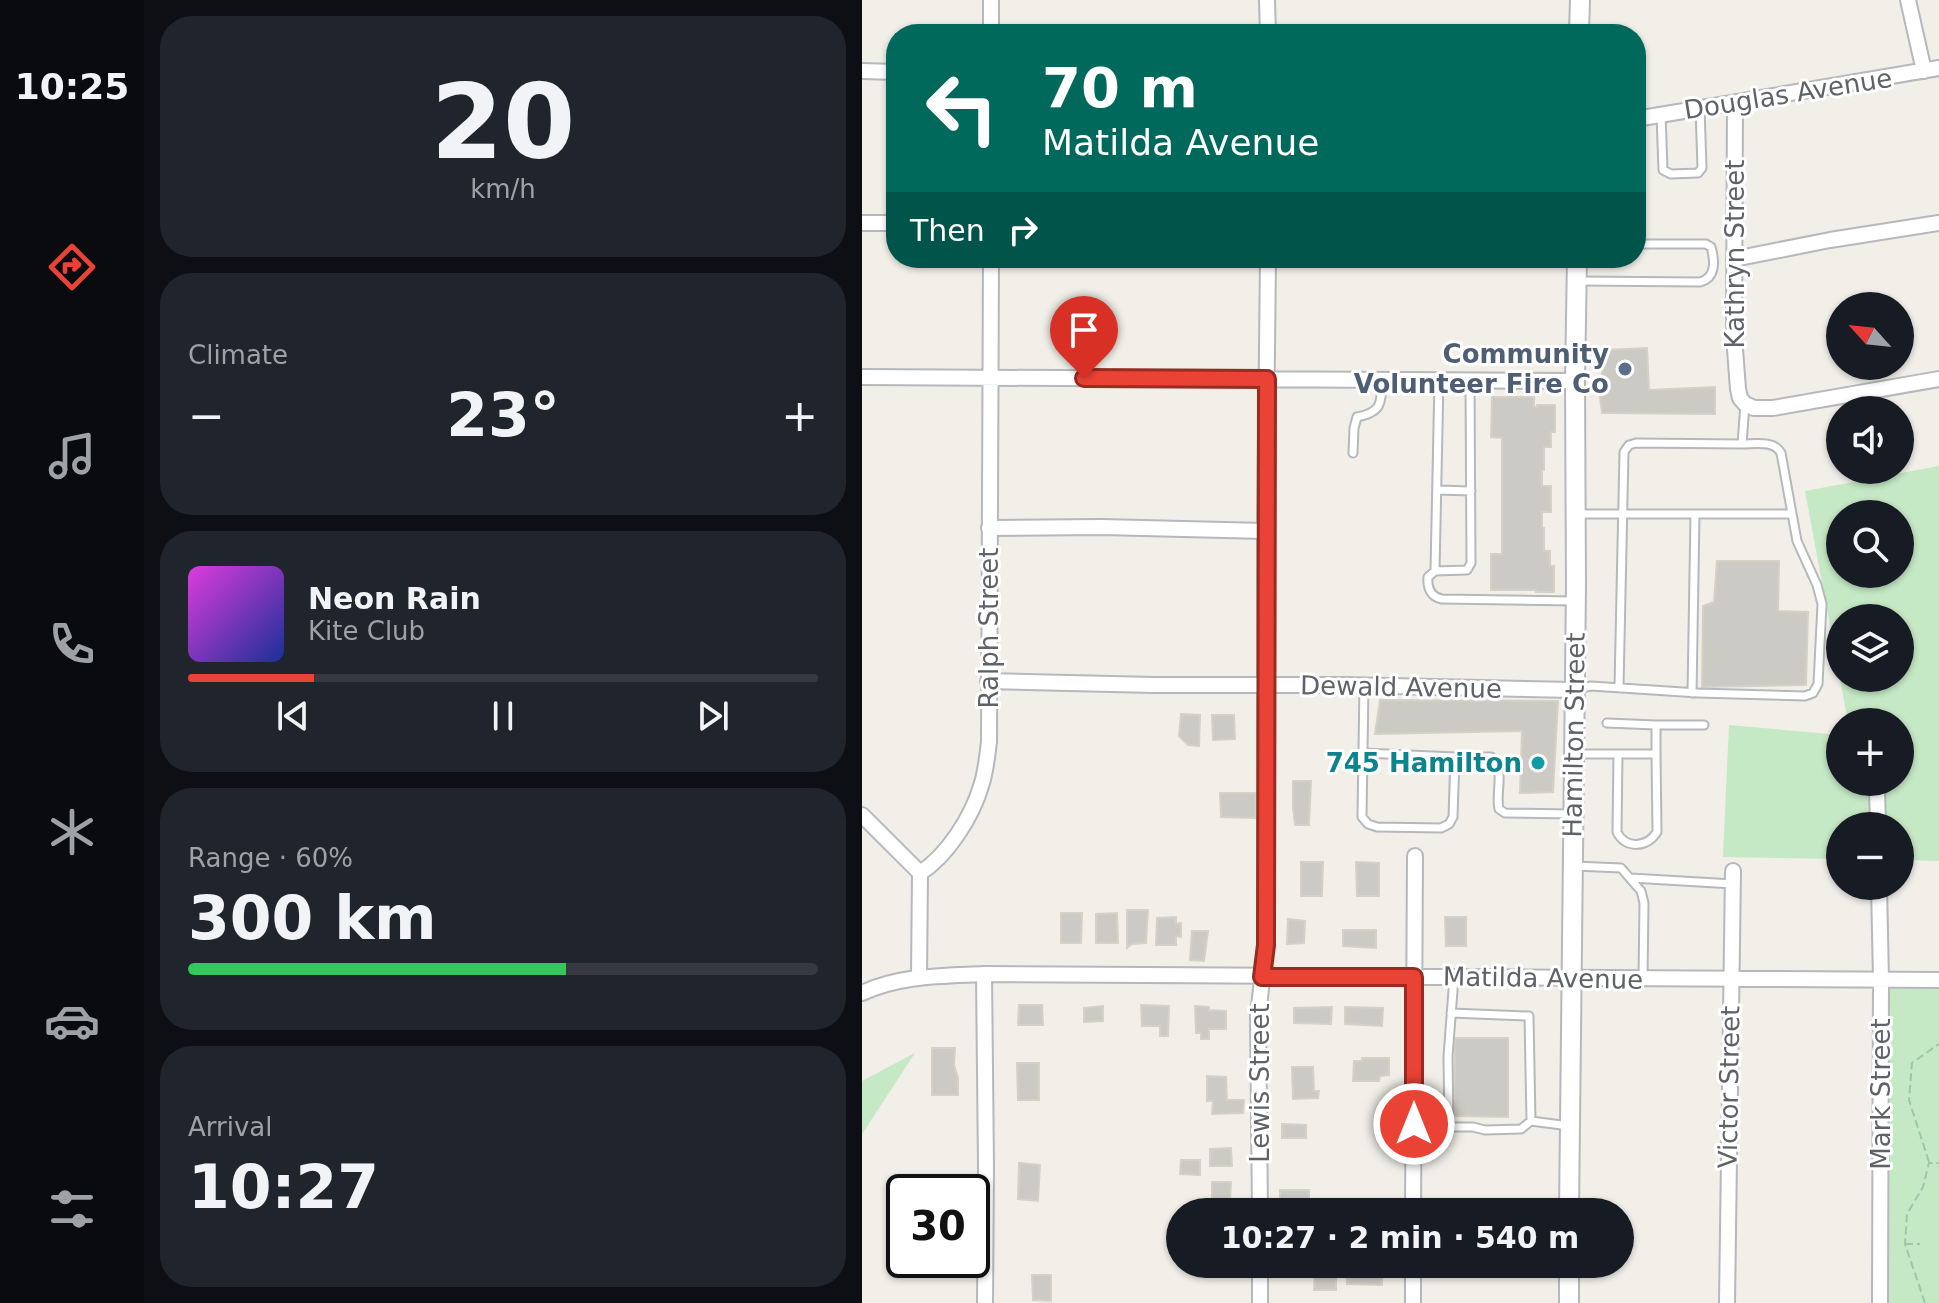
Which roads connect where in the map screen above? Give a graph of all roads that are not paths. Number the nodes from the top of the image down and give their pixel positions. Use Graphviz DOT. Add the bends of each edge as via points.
graph roads {
  1 [pos="991,0"];
  2 [pos="1267,0"];
  3 [pos="1580,0"];
  4 [pos="1908,0"];
  5 [pos="991,24"];
  6 [pos="1268,24"];
  7 [pos="1579,24"];
  8 [pos="1931,69"];
  9 [pos="862,71"];
  10 [pos="886,72"];
  11 [pos="1735,103"];
  12 [pos="1700,108"];
  13 [pos="1661,115"];
  14 [pos="1646,117"];
  15 [pos="862,223"];
  16 [pos="886,223"];
  17 [pos="1939,223"];
  18 [pos="1646,244"];
  19 [pos="1734,259"];
  20 [pos="991,268"];
  21 [pos="1268,268"];
  22 [pos="1577,268"];
  23 [pos="1577,281"];
  24 [pos="862,377"];
  25 [pos="992,378"];
  26 [pos="1267,379"];
  27 [pos="1939,379"];
  28 [pos="1382,380"];
  29 [pos="1439,380"];
  30 [pos="1470,380"];
  31 [pos="1575,381"];
  32 [pos="1745,404"];
  33 [pos="1742,444"];
  34 [pos="1353,453"];
  35 [pos="1437,490"];
  36 [pos="1471,491"];
  37 [pos="1575,514"];
  38 [pos="1791,514"];
  39 [pos="1623,515"];
  40 [pos="1695,515"];
  41 [pos="989,528"];
  42 [pos="1265,531"];
  43 [pos="1435,571"];
  44 [pos="1575,601"];
  45 [pos="988,681"];
  46 [pos="1265,685"];
  47 [pos="1364,685"];
  48 [pos="1619,688"];
  49 [pos="1574,690"];
  50 [pos="1692,693"];
  51 [pos="1607,723"];
  52 [pos="1656,725"];
  53 [pos="1704,725"];
  54 [pos="1363,753"];
  55 [pos="1573,754"];
  56 [pos="1618,754"];
  57 [pos="1656,754"];
  58 [pos="1455,757"];
  59 [pos="1573,814"];
  60 [pos="862,815"];
  61 [pos="1415,856"];
  62 [pos="1573,866"];
  63 [pos="920,873"];
  64 [pos="1631,878"];
  65 [pos="1733,878"];
  66 [pos="1879,900"];
  67 [pos="984,974"];
  68 [pos="919,977"];
  69 [pos="1262,977"];
  70 [pos="1414,977"];
  71 [pos="1454,977"];
  72 [pos="1572,978"];
  73 [pos="1643,979"];
  74 [pos="1731,979"];
  75 [pos="1881,980"];
  76 [pos="1939,980"];
  77 [pos="862,993"];
  78 [pos="1451,1013"];
  79 [pos="1531,1121"];
  80 [pos="1569,1126"];
  81 [pos="1260,1198"];
  82 [pos="1413,1198"];
  83 [pos="1569,1198"];
  84 [pos="1260,1278"];
  85 [pos="1413,1278"];
  86 [pos="1569,1278"];
  87 [pos="985,1303"];
  88 [pos="1260,1303"];
  89 [pos="1413,1303"];
  90 [pos="1569,1303"];
  91 [pos="1727,1303"];
  92 [pos="1880,1303"];
  1 -- 5 [label="street"];
  2 -- 6 [label="street"];
  3 -- 7 [label="street"];
  4 -- 8 [label="street"];
  8 -- 11 [label="street, Douglas Avenue"];
  9 -- 10 [label="street"];
  11 -- 12 [label="street, Douglas Avenue"];
  11 -- 19 [label="street, Kathryn Street"];
  12 -- 13 [label="street, Douglas Avenue"];
  12 -- 13 [label="lane" via="1698,173 1663,170"];
  13 -- 14 [label="street, Douglas Avenue"];
  15 -- 16 [label="street"];
  17 -- 19 [label="street"];
  18 -- 23 [label="lane" via="1706,244 1713,254 1713,273 1700,282"];
  19 -- 32 [label="street, Kathryn Street" via="1738,389"];
  20 -- 25 [label="street, Ralph Street"];
  21 -- 26 [label="street, Lewis Street"];
  22 -- 23 [label="street, Hamilton Street"];
  23 -- 31 [label="street, Hamilton Street"];
  24 -- 25 [label="street"];
  25 -- 26 [label="street"];
  25 -- 41 [label="street, Ralph Street"];
  26 -- 28 [label="street"];
  26 -- 42 [label="street, Lewis Street"];
  27 -- 32 [label="street" via="1773,408"];
  28 -- 29 [label="street"];
  28 -- 34 [label="lane" via="1381,404 1355,421"];
  29 -- 30 [label="street"];
  29 -- 35 [label="lane"];
  30 -- 31 [label="street"];
  30 -- 36 [label="lane"];
  31 -- 37 [label="street, Hamilton Street"];
  32 -- 33 [label="lane"];
  33 -- 38 [label="lane" via="1777,447"];
  33 -- 39 [label="lane" via="1629,445 1624,452"];
  35 -- 36 [label="lane"];
  35 -- 43 [label="lane"];
  36 -- 43 [label="lane" via="1470,568"];
  37 -- 39 [label="lane"];
  37 -- 44 [label="street, Hamilton Street"];
  38 -- 40 [label="lane"];
  38 -- 50 [label="lane" via="1822,604 1818,684 1805,696"];
  39 -- 40 [label="lane"];
  39 -- 48 [label="lane"];
  40 -- 50 [label="lane"];
  41 -- 42 [label="street"];
  41 -- 45 [label="street, Ralph Street"];
  42 -- 46 [label="street, Lewis Street"];
  43 -- 44 [label="lane" via="1428,583 1437,598"];
  44 -- 49 [label="street, Hamilton Street"];
  45 -- 46 [label="street, Dewald Avenue"];
  45 -- 63 [label="street, Ralph Street" via="989,742 982,784 961,829 932,866"];
  46 -- 47 [label="street, Dewald Avenue"];
  46 -- 69 [label="street, Lewis Street"];
  47 -- 49 [label="street, Dewald Avenue"];
  47 -- 54 [label="lane"];
  48 -- 49 [label="lane"];
  48 -- 50 [label="lane"];
  49 -- 55 [label="street, Hamilton Street"];
  51 -- 52 [label="lane"];
  52 -- 53 [label="lane"];
  52 -- 57 [label="lane"];
  54 -- 58 [label="lane"];
  54 -- 58 [label="lane" via="1362,817 1377,827 1449,824"];
  55 -- 56 [label="lane"];
  55 -- 59 [label="street, Hamilton Street"];
  56 -- 57 [label="lane"];
  56 -- 57 [label="lane" via="1617,832 1621,840 1644,844 1657,832"];
  58 -- 59 [label="lane" via="1491,757 1497,762 1497,802 1505,813"];
  59 -- 62 [label="street, Hamilton Street"];
  60 -- 63 [label="street"];
  61 -- 70 [label="street"];
  62 -- 64 [label="lane" via="1621,868"];
  62 -- 72 [label="street, Hamilton Street"];
  63 -- 68 [label="street"];
  64 -- 65 [label="lane"];
  64 -- 73 [label="lane" via="1644,903"];
  65 -- 74 [label="street, Victor Street"];
  66 -- 75 [label="street, Mark Street"];
  67 -- 68 [label="street, Matilda Avenue"];
  67 -- 69 [label="street, Matilda Avenue"];
  67 -- 87 [label="street"];
  68 -- 77 [label="street, Matilda Avenue"];
  69 -- 70 [label="street, Matilda Avenue"];
  69 -- 81 [label="street, Lewis Street"];
  70 -- 71 [label="street, Matilda Avenue"];
  70 -- 82 [label="street"];
  71 -- 72 [label="street, Matilda Avenue"];
  71 -- 78 [label="lane"];
  72 -- 73 [label="street, Matilda Avenue"];
  72 -- 80 [label="street, Hamilton Street"];
  73 -- 74 [label="street, Matilda Avenue"];
  74 -- 75 [label="street, Matilda Avenue"];
  74 -- 91 [label="street, Victor Street"];
  75 -- 76 [label="street, Matilda Avenue"];
  75 -- 92 [label="street, Mark Street"];
  78 -- 79 [label="lane" via="1529,1016"];
  78 -- 79 [label="lane" via="1449,1127 1521,1129"];
  79 -- 80 [label="lane"];
  80 -- 83 [label="street, Hamilton Street"];
  84 -- 88 [label="street"];
  85 -- 89 [label="street"];
  86 -- 90 [label="street"];
}
